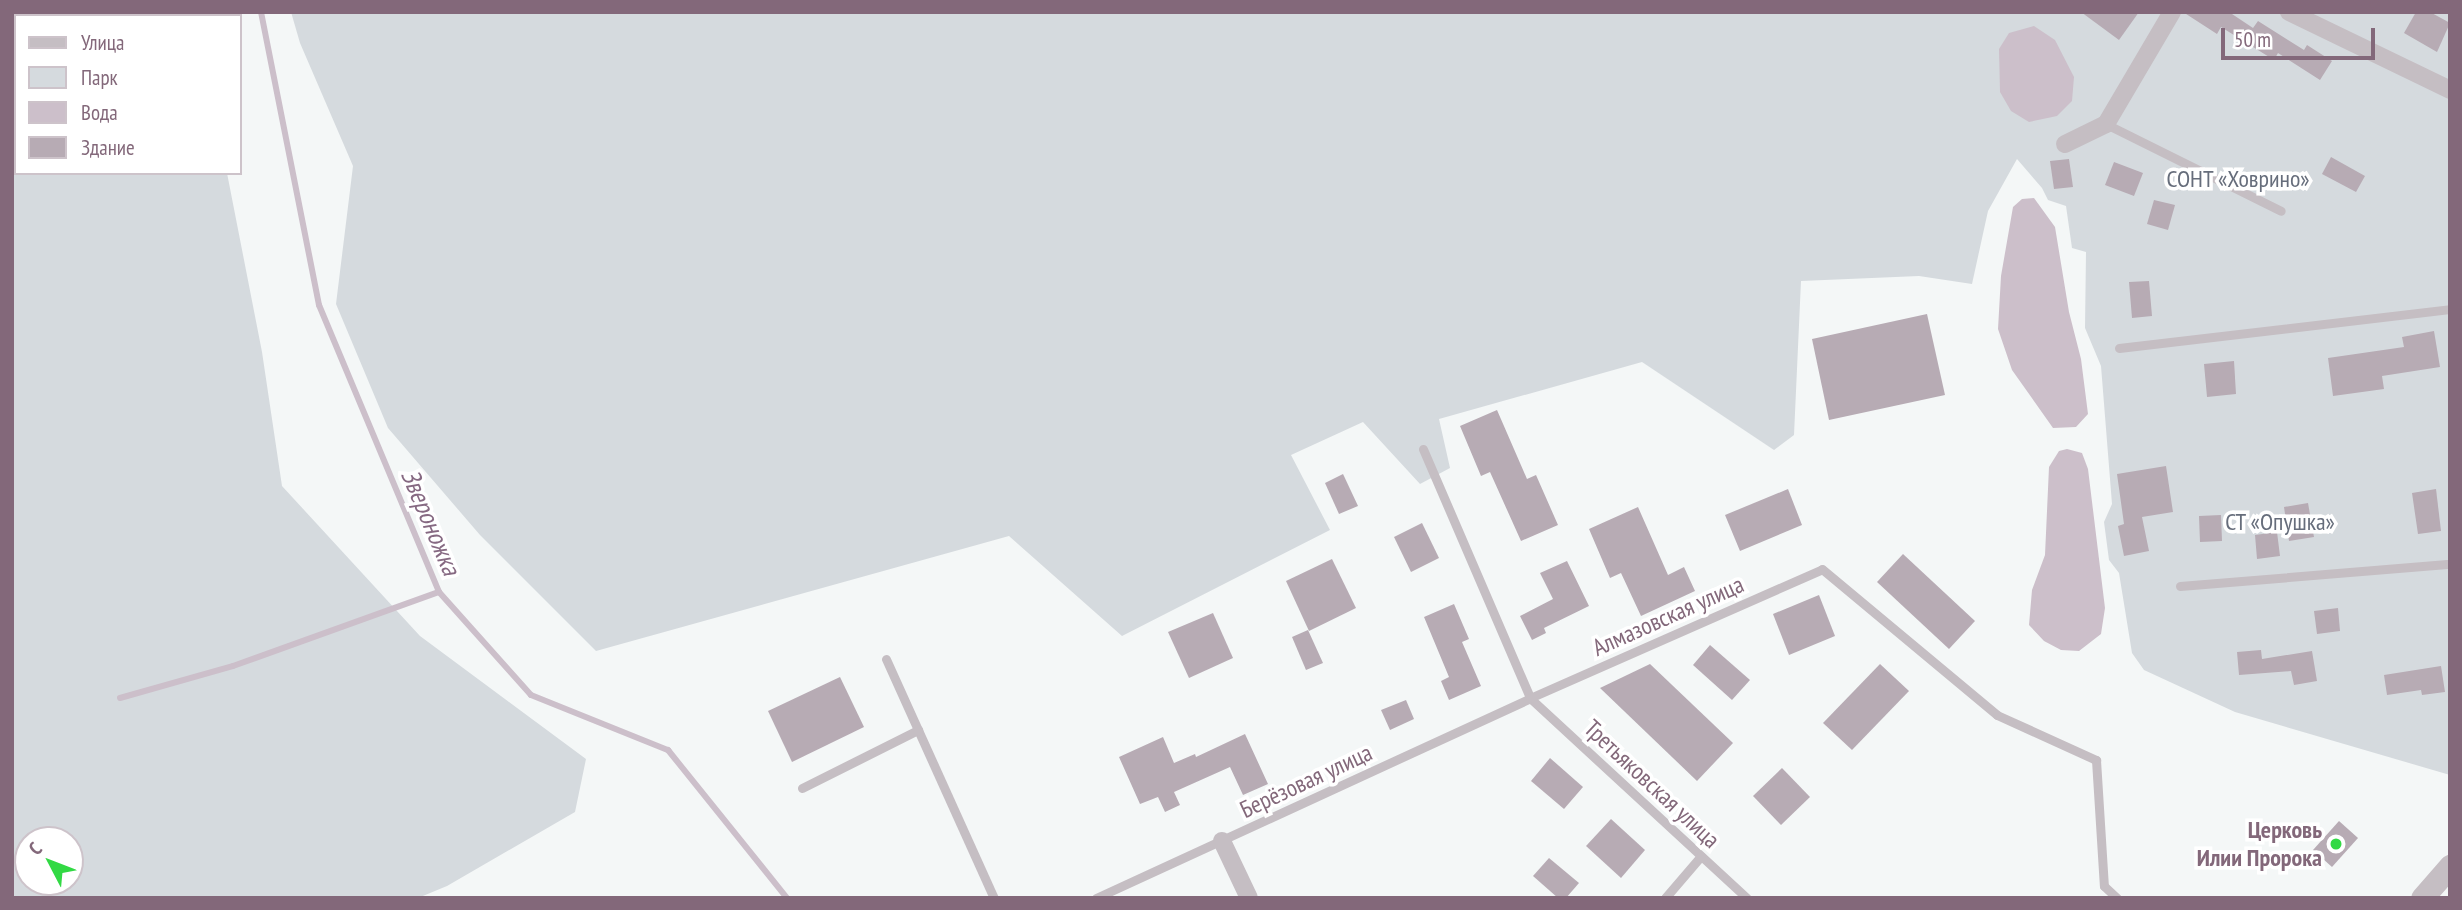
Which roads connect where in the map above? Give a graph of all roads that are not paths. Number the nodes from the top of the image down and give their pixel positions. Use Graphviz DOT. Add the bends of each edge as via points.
graph roads {
  1 [pos="2172,12"];
  2 [pos="2289,12"];
  3 [pos="2450,90"];
  4 [pos="2106,124"];
  5 [pos="2065,144"];
  6 [pos="2281,211"];
  7 [pos="2450,309"];
  8 [pos="2119,348"];
  9 [pos="1423,449"];
  10 [pos="2450,564"];
  11 [pos="2180,586"];
  12 [pos="887,659"];
  13 [pos="1531,698"];
  14 [pos="918,730"];
  15 [pos="802,788"];
  16 [pos="1222,841"];
  17 [pos="1701,856"];
  18 [pos="2450,866"];
  19 [pos="994,898"];
  20 [pos="1096,898"];
  21 [pos="1249,898"];
  22 [pos="1665,898"];
  23 [pos="1747,898"];
  24 [pos="2117,898"];
  25 [pos="2422,898"];
  1 -- 4 [label="street"];
  2 -- 3 [label="street"];
  4 -- 5 [label="street"];
  4 -- 6 [label="lane"];
  7 -- 8 [label="lane"];
  9 -- 13 [label="lane"];
  10 -- 11 [label="lane"];
  12 -- 14 [label="lane"];
  13 -- 16 [label="lane, Берёзовая улица"];
  13 -- 17 [label="lane, Третьяковская улица"];
  13 -- 24 [label="lane, Алмазовская улица" via="1822,569 1997,715 2096,760 2104,886"];
  14 -- 15 [label="lane"];
  14 -- 19 [label="lane"];
  16 -- 20 [label="lane, Берёзовая улица"];
  16 -- 21 [label="street"];
  17 -- 22 [label="lane"];
  17 -- 23 [label="lane, Третьяковская улица"];
  18 -- 25 [label="street"];
}
